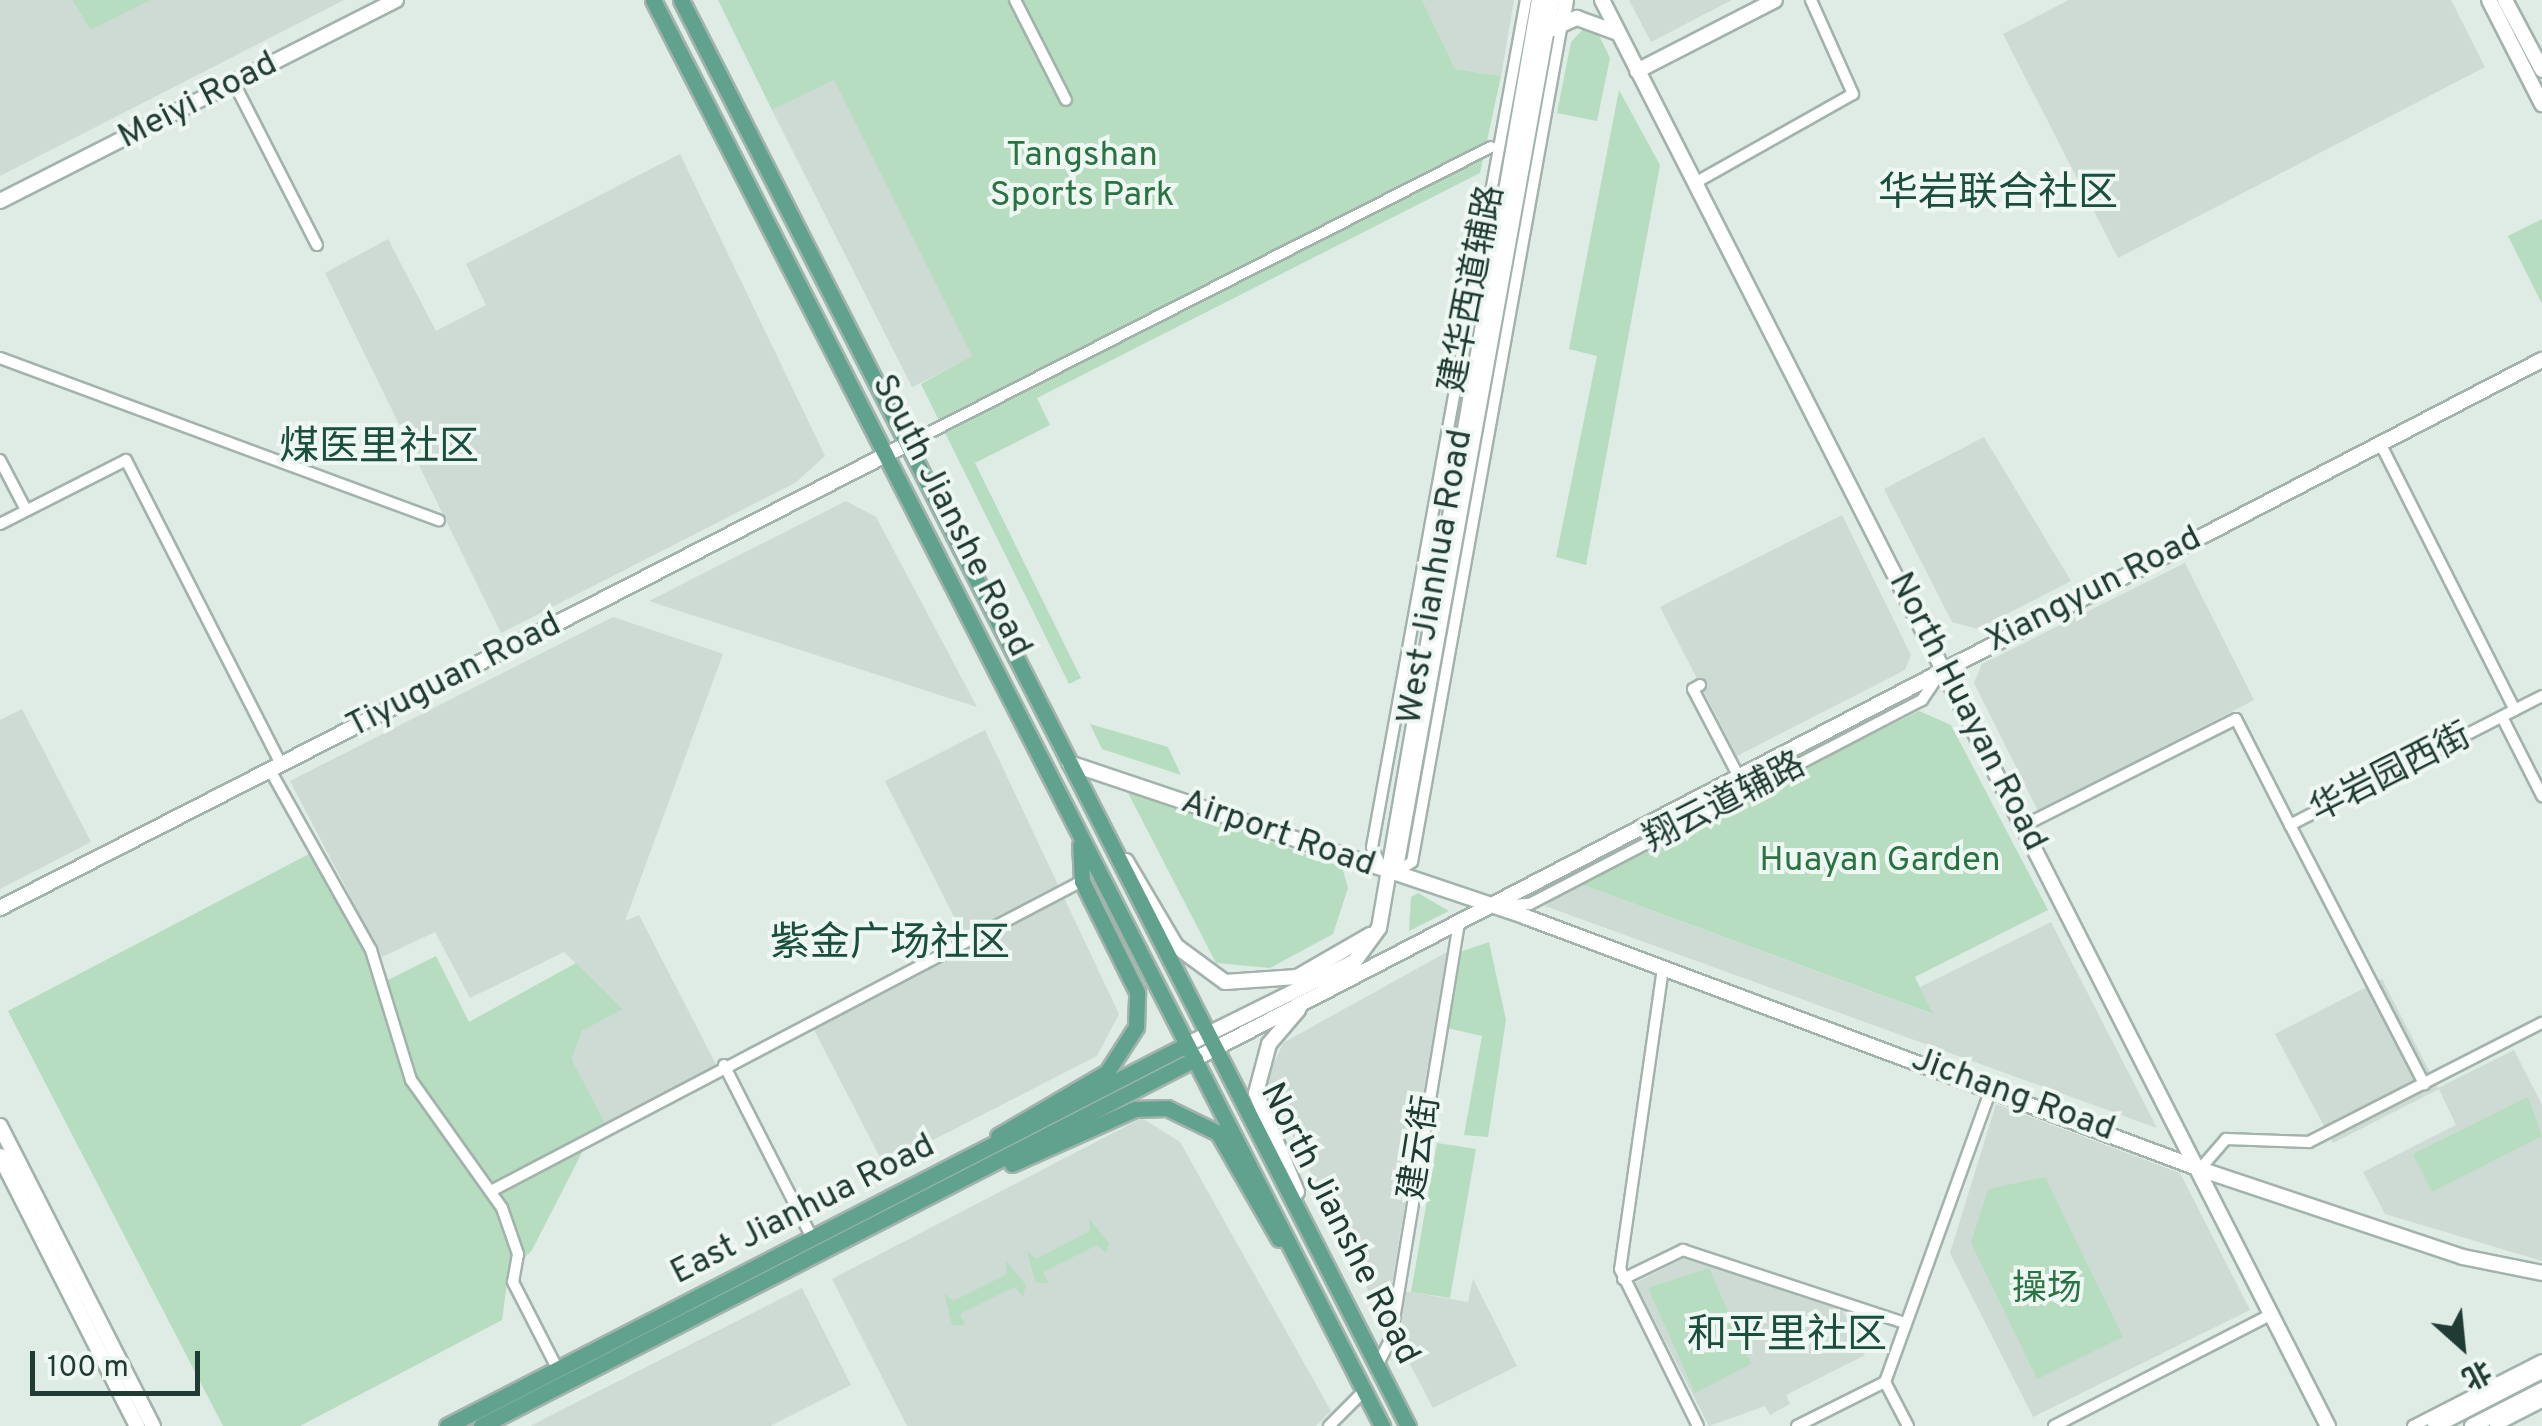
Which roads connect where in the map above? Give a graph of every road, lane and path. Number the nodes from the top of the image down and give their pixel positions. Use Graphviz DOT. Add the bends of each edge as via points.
graph roads {
  1 [pos="396,0"];
  2 [pos="653,0"];
  3 [pos="681,0"];
  4 [pos="1015,0"];
  5 [pos="1526,0"];
  6 [pos="1539,0"];
  7 [pos="1552,0"];
  8 [pos="1566,0"];
  9 [pos="1602,0"];
  10 [pos="1776,0"];
  11 [pos="1812,0"];
  12 [pos="2489,0"];
  13 [pos="2505,0"];
  14 [pos="1562,22"];
  15 [pos="1546,32"];
  16 [pos="1618,33"];
  17 [pos="1638,70"];
  18 [pos="2542,70"];
  19 [pos="234,83"];
  20 [pos="1066,100"];
  21 [pos="2542,104"];
  22 [pos="1491,147"];
  23 [pos="1695,183"];
  24 [pos="0,201"];
  25 [pos="316,244"];
  26 [pos="0,358"];
  27 [pos="2542,360"];
  28 [pos="2380,443"];
  29 [pos="907,444"];
  30 [pos="887,454"];
  31 [pos="0,460"];
  32 [pos="26,510"];
  33 [pos="439,520"];
  34 [pos="0,524"];
  35 [pos="1945,666"];
  36 [pos="1700,685"];
  37 [pos="2542,696"];
  38 [pos="2515,710"];
  39 [pos="2502,716"];
  40 [pos="1069,763"];
  41 [pos="276,767"];
  42 [pos="1738,775"];
  43 [pos="2542,796"];
  44 [pos="2025,826"];
  45 [pos="2290,826"];
  46 [pos="1105,834"];
  47 [pos="1080,841"];
  48 [pos="1389,872"];
  49 [pos="1082,881"];
  50 [pos="1423,882"];
  51 [pos="1384,892"];
  52 [pos="1461,897"];
  53 [pos="1487,906"];
  54 [pos="0,908"];
  55 [pos="1379,928"];
  56 [pos="1458,928"];
  57 [pos="1663,968"];
  58 [pos="1302,1006"];
  59 [pos="2542,1023"];
  60 [pos="1211,1042"];
  61 [pos="1191,1052"];
  62 [pos="724,1065"];
  63 [pos="2424,1084"];
  64 [pos="1992,1086"];
  65 [pos="0,1126"];
  66 [pos="976,1155"];
  67 [pos="0,1156"];
  68 [pos="2200,1169"];
  69 [pos="984,1172"];
  70 [pos="493,1190"];
  71 [pos="812,1238"];
  72 [pos="1323,1261"];
  73 [pos="2542,1273"];
  74 [pos="1623,1279"];
  75 [pos="1310,1282"];
  76 [pos="2272,1314"];
  77 [pos="1905,1324"];
  78 [pos="2542,1360"];
  79 [pos="1377,1366"];
  80 [pos="558,1370"];
  81 [pos="2542,1372"];
  82 [pos="1885,1382"];
  83 [pos="2542,1390"];
  84 [pos="1364,1391"];
  85 [pos="2542,1402"];
  86 [pos="137,1426"];
  87 [pos="154,1426"];
  88 [pos="447,1426"];
  89 [pos="480,1426"];
  90 [pos="1329,1426"];
  91 [pos="1382,1426"];
  92 [pos="1408,1426"];
  93 [pos="1698,1426"];
  94 [pos="1798,1426"];
  95 [pos="1908,1426"];
  96 [pos="2054,1426"];
  97 [pos="2328,1426"];
  98 [pos="2413,1426"];
  99 [pos="2435,1426"];
  100 [pos="2472,1426"];
  101 [pos="2495,1426"];
  1 -- 19 [label="street, Meiyi Road"];
  2 -- 30 [label="main road, South Jianshe Road"];
  3 -- 29 [label="main road, South Jianshe Road"];
  4 -- 20 [label="street"];
  5 -- 48 [label="street, 建华西道辅路" via="1372,847"];
  6 -- 48 [label="street, West Jianhua Road"];
  7 -- 15 [label="street, West Jianhua Road"];
  8 -- 14 [label="street"];
  9 -- 16 [label="street, North Huayan Road"];
  10 -- 17 [label="street"];
  11 -- 23 [label="street" via="1854,94"];
  12 -- 21 [label="street"];
  13 -- 18 [label="street"];
  14 -- 15 [label="street"];
  14 -- 16 [label="street" via="1599,20"];
  14 -- 48 [label="street, 建华西道辅路" via="1412,862"];
  15 -- 48 [label="street, West Jianhua Road"];
  16 -- 17 [label="street, North Huayan Road"];
  17 -- 23 [label="street, North Huayan Road"];
  19 -- 24 [label="street, Meiyi Road"];
  19 -- 25 [label="street"];
  22 -- 29 [label="street"];
  23 -- 35 [label="street, North Huayan Road"];
  26 -- 33 [label="street"];
  27 -- 28 [label="street, Xiangyun Road"];
  28 -- 35 [label="street, Xiangyun Road"];
  28 -- 38 [label="street"];
  29 -- 30 [label="street, Tiyuguan Road"];
  29 -- 40 [label="main road, South Jianshe Road"];
  30 -- 41 [label="street, Tiyuguan Road"];
  30 -- 47 [label="main road, South Jianshe Road"];
  31 -- 32 [label="street"];
  32 -- 34 [label="street"];
  32 -- 41 [label="street" via="126,460"];
  35 -- 42 [label="street, Xiangyun Road"];
  35 -- 44 [label="street, North Huayan Road"];
  35 -- 53 [label="street, 翔云道辅路" via="1922,700 1530,904"];
  36 -- 42 [label="street" via="1694,689"];
  37 -- 38 [label="street, 华岩园西街"];
  38 -- 39 [label="street, 华岩园西街"];
  39 -- 43 [label="street"];
  39 -- 45 [label="street, 华岩园西街"];
  40 -- 46 [label="main road, South Jianshe Road"];
  40 -- 48 [label="street, Airport Road"];
  41 -- 54 [label="street, Tiyuguan Road"];
  41 -- 70 [label="street" via="371,950 411,1080"];
  42 -- 53 [label="street, Xiangyun Road"];
  44 -- 45 [label="street, 华岩园西街" via="2236,719"];
  44 -- 68 [label="street, North Huayan Road"];
  45 -- 63 [label="street"];
  46 -- 55 [label="street" via="1176,946 1225,982 1297,977"];
  46 -- 60 [label="main road, South Jianshe Road"];
  47 -- 49 [label="main road"];
  47 -- 61 [label="main road, South Jianshe Road"];
  48 -- 50 [label="street, Airport Road"];
  48 -- 51 [label="street, West Jianhua Road"];
  49 -- 62 [label="street"];
  49 -- 66 [label="main road" via="1137,992 1130,1043 1107,1072 1014,1122"];
  50 -- 51 [label="street"];
  50 -- 52 [label="street, Airport Road"];
  51 -- 55 [label="street, West Jianhua Road"];
  52 -- 53 [label="street, Airport Road"];
  52 -- 56 [label="street"];
  53 -- 56 [label="street, Xiangyun Road"];
  53 -- 57 [label="street, Jichang Road"];
  55 -- 60 [label="street" via="1355,962"];
  56 -- 58 [label="street"];
  56 -- 79 [label="street, 建云街" via="1391,1338"];
  57 -- 64 [label="street, Jichang Road"];
  57 -- 74 [label="street"];
  58 -- 60 [label="street"];
  58 -- 72 [label="street" via="1270,1044 1256,1093"];
  59 -- 63 [label="street"];
  60 -- 61 [label="street"];
  60 -- 72 [label="main road, North Jianshe Road"];
  61 -- 66 [label="main road, East Jianhua Road"];
  61 -- 69 [label="main road, East Jianhua Road"];
  61 -- 75 [label="main road, North Jianshe Road"];
  62 -- 70 [label="street"];
  62 -- 71 [label="street"];
  63 -- 68 [label="street" via="2308,1142 2226,1139"];
  64 -- 68 [label="street, Jichang Road"];
  64 -- 77 [label="street"];
  65 -- 87 [label="street"];
  66 -- 71 [label="main road, East Jianhua Road"];
  67 -- 86 [label="street"];
  68 -- 73 [label="street, Jichang Road" via="2462,1256"];
  68 -- 76 [label="street, North Huayan Road"];
  69 -- 75 [label="main road" via="1049,1154 1135,1109 1179,1111 1218,1133"];
  69 -- 89 [label="main road, East Jianhua Road"];
  70 -- 80 [label="street" via="518,1254 512,1282"];
  71 -- 80 [label="main road, East Jianhua Road"];
  72 -- 79 [label="main road, North Jianshe Road"];
  74 -- 77 [label="street" via="1683,1250"];
  74 -- 93 [label="street"];
  75 -- 84 [label="main road, North Jianshe Road"];
  76 -- 96 [label="street"];
  76 -- 97 [label="street, North Huayan Road"];
  77 -- 82 [label="street"];
  78 -- 98 [label="street"];
  79 -- 92 [label="main road, North Jianshe Road"];
  80 -- 88 [label="main road, East Jianhua Road"];
  81 -- 99 [label="street"];
  82 -- 94 [label="street"];
  82 -- 95 [label="street"];
  83 -- 100 [label="street"];
  84 -- 90 [label="street"];
  84 -- 91 [label="main road, North Jianshe Road"];
  85 -- 101 [label="street"];
}
